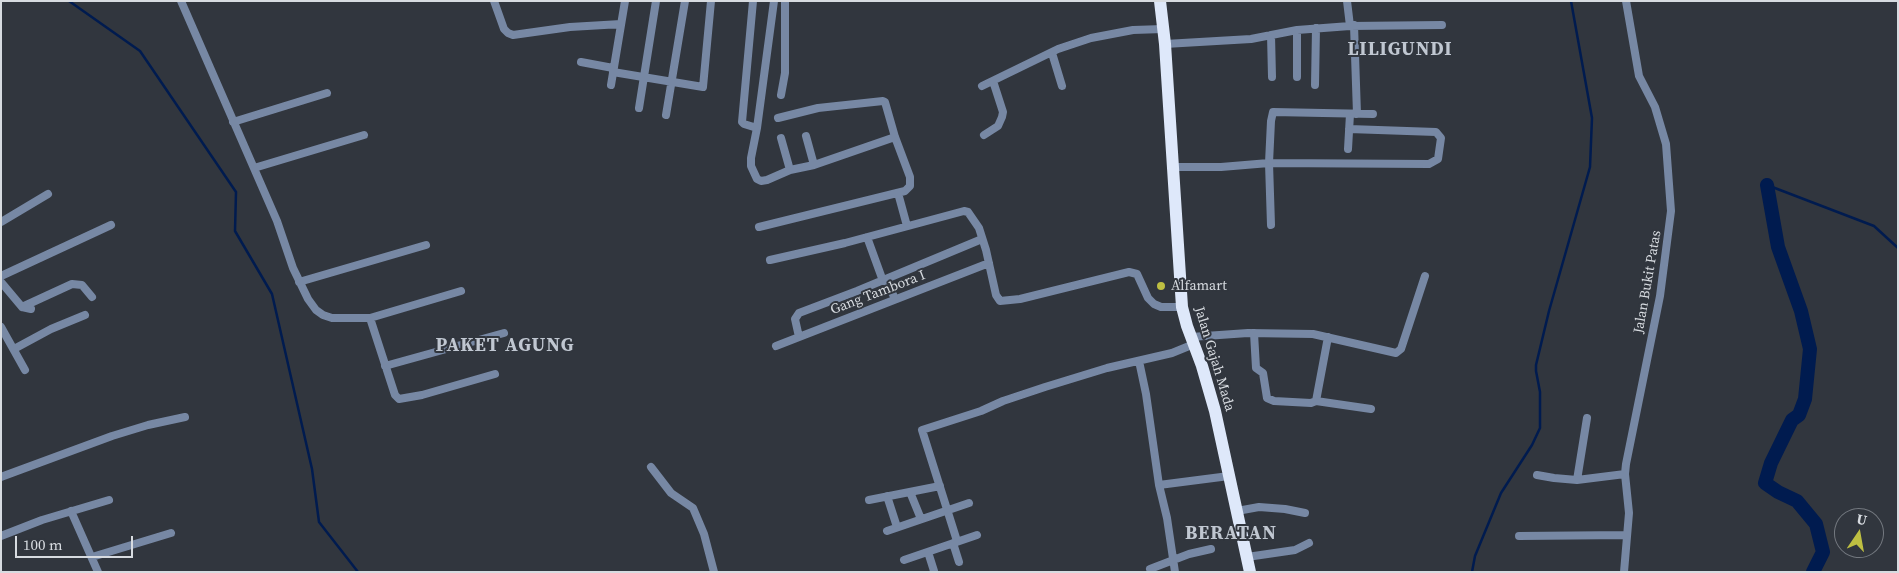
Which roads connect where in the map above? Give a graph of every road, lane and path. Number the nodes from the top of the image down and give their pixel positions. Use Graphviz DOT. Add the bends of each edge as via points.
graph roads {
  1 [pos="181,1"];
  2 [pos="494,1"];
  3 [pos="625,1"];
  4 [pos="656,1"];
  5 [pos="685,1"];
  6 [pos="711,1"];
  7 [pos="753,1"];
  8 [pos="774,1"];
  9 [pos="785,1"];
  10 [pos="1160,1"];
  11 [pos="1347,1"];
  12 [pos="1626,1"];
  13 [pos="621,24"];
  14 [pos="1442,25"];
  15 [pos="1352,26"];
  16 [pos="1316,28"];
  17 [pos="1163,29"];
  18 [pos="1297,30"];
  19 [pos="1271,35"];
  20 [pos="1165,44"];
  21 [pos="1052,52"];
  22 [pos="581,62"];
  23 [pos="613,70"];
  24 [pos="644,77"];
  25 [pos="1297,77"];
  26 [pos="1272,78"];
  27 [pos="993,81"];
  28 [pos="671,82"];
  29 [pos="611,85"];
  30 [pos="1315,85"];
  31 [pos="982,86"];
  32 [pos="1062,86"];
  33 [pos="327,93"];
  34 [pos="781,95"];
  35 [pos="638,108"];
  36 [pos="666,114"];
  37 [pos="1354,114"];
  38 [pos="1373,114"];
  39 [pos="778,118"];
  40 [pos="233,122"];
  41 [pos="757,128"];
  42 [pos="1349,130"];
  43 [pos="364,135"];
  44 [pos="984,135"];
  45 [pos="806,136"];
  46 [pos="895,137"];
  47 [pos="781,138"];
  48 [pos="1348,149"];
  49 [pos="1270,163"];
  50 [pos="814,165"];
  51 [pos="1172,167"];
  52 [pos="254,168"];
  53 [pos="790,170"];
  54 [pos="898,193"];
  55 [pos="48,194"];
  56 [pos="1,222"];
  57 [pos="111,225"];
  58 [pos="1271,225"];
  59 [pos="759,226"];
  60 [pos="907,226"];
  61 [pos="868,237"];
  62 [pos="982,239"];
  63 [pos="426,245"];
  64 [pos="770,260"];
  65 [pos="988,263"];
  66 [pos="1,276"];
  67 [pos="1425,276"];
  68 [pos="884,280"];
  69 [pos="1,282"];
  70 [pos="298,282"];
  71 [pos="462,291"];
  72 [pos="92,297"];
  73 [pos="895,300"];
  74 [pos="22,307"];
  75 [pos="1182,307"];
  76 [pos="30,309"];
  77 [pos="85,315"];
  78 [pos="370,318"];
  79 [pos="1,327"];
  80 [pos="504,333"];
  81 [pos="1254,333"];
  82 [pos="799,337"];
  83 [pos="1328,337"];
  84 [pos="1193,341"];
  85 [pos="776,346"];
  86 [pos="14,349"];
  87 [pos="1139,361"];
  88 [pos="385,366"];
  89 [pos="24,370"];
  90 [pos="494,374"];
  91 [pos="1316,401"];
  92 [pos="1371,409"];
  93 [pos="185,417"];
  94 [pos="1587,418"];
  95 [pos="651,467"];
  96 [pos="1625,474"];
  97 [pos="1537,475"];
  98 [pos="1229,476"];
  99 [pos="1,477"];
  100 [pos="1577,480"];
  101 [pos="1160,485"];
  102 [pos="940,486"];
  103 [pos="910,492"];
  104 [pos="887,496"];
  105 [pos="109,500"];
  106 [pos="868,500"];
  107 [pos="969,503"];
  108 [pos="947,510"];
  109 [pos="71,511"];
  110 [pos="1237,511"];
  111 [pos="1304,513"];
  112 [pos="921,519"];
  113 [pos="897,527"];
  114 [pos="887,531"];
  115 [pos="171,533"];
  116 [pos="977,535"];
  117 [pos="1627,535"];
  118 [pos="1,536"];
  119 [pos="1519,536"];
  120 [pos="955,542"];
  121 [pos="1309,543"];
  122 [pos="1211,549"];
  123 [pos="928,552"];
  124 [pos="1247,557"];
  125 [pos="92,558"];
  126 [pos="904,560"];
  127 [pos="1173,560"];
  128 [pos="960,562"];
  129 [pos="1150,569"];
  130 [pos="934,571"];
  131 [pos="98,572"];
  132 [pos="714,572"];
  133 [pos="1175,572"];
  134 [pos="1250,572"];
  135 [pos="1624,572"];
  1 -- 40 [label="street"];
  2 -- 13 [label="street" via="504,29 513,35"];
  3 -- 13 [label="street"];
  4 -- 24 [label="street"];
  5 -- 28 [label="street"];
  6 -- 28 [label="street" via="703,87"];
  7 -- 41 [label="street" via="742,122"];
  8 -- 41 [label="street"];
  9 -- 34 [label="street" via="785,73"];
  10 -- 17 [label="highway, Jalan Gajah Mada"];
  11 -- 15 [label="street"];
  12 -- 96 [label="street, Jalan Bukit Patas" via="1639,76 1655,106 1666,144 1671,211 1660,296"];
  13 -- 23 [label="street"];
  14 -- 15 [label="street"];
  15 -- 16 [label="street"];
  15 -- 37 [label="street"];
  16 -- 18 [label="street"];
  16 -- 30 [label="street"];
  17 -- 20 [label="highway, Jalan Gajah Mada"];
  17 -- 21 [label="street" via="1104,35"];
  18 -- 19 [label="street"];
  18 -- 25 [label="street"];
  19 -- 20 [label="street"];
  19 -- 26 [label="street"];
  20 -- 51 [label="highway, Jalan Gajah Mada"];
  21 -- 27 [label="street"];
  21 -- 32 [label="street"];
  22 -- 23 [label="street"];
  23 -- 24 [label="street"];
  23 -- 29 [label="street"];
  24 -- 28 [label="street"];
  24 -- 35 [label="street"];
  27 -- 31 [label="street"];
  27 -- 44 [label="street" via="1003,112 998,126"];
  28 -- 36 [label="street"];
  33 -- 40 [label="street"];
  37 -- 38 [label="street"];
  37 -- 42 [label="street"];
  37 -- 49 [label="street" via="1274,112 1270,121"];
  39 -- 46 [label="street" via="818,108 883,101"];
  40 -- 52 [label="street"];
  41 -- 53 [label="street" via="751,158 757,179 767,180"];
  42 -- 48 [label="street"];
  42 -- 49 [label="street" via="1436,132 1441,138 1438,160 1429,164"];
  43 -- 52 [label="street"];
  45 -- 50 [label="street"];
  46 -- 50 [label="street"];
  46 -- 54 [label="street" via="910,182 908,189"];
  47 -- 53 [label="street"];
  49 -- 51 [label="street"];
  49 -- 58 [label="street"];
  50 -- 53 [label="street"];
  51 -- 75 [label="highway, Jalan Gajah Mada"];
  52 -- 70 [label="street"];
  54 -- 59 [label="street"];
  54 -- 60 [label="street"];
  55 -- 56 [label="street"];
  57 -- 66 [label="street"];
  60 -- 61 [label="street"];
  60 -- 62 [label="street" via="964,211 974,220"];
  61 -- 64 [label="street"];
  61 -- 68 [label="street"];
  62 -- 65 [label="street"];
  62 -- 68 [label="street"];
  63 -- 70 [label="street"];
  65 -- 73 [label="street, Gang Tambora I"];
  65 -- 75 [label="street" via="996,296 1002,301 1129,272 1138,274 1154,304"];
  67 -- 83 [label="street" via="1400,352"];
  68 -- 73 [label="street"];
  68 -- 82 [label="street" via="799,313 795,319"];
  69 -- 74 [label="street"];
  70 -- 78 [label="street" via="319,313 332,318"];
  71 -- 78 [label="street"];
  72 -- 74 [label="street" via="82,285 72,284"];
  73 -- 82 [label="street, Gang Tambora I"];
  74 -- 76 [label="street"];
  75 -- 84 [label="highway, Jalan Gajah Mada"];
  77 -- 86 [label="street"];
  78 -- 88 [label="street"];
  79 -- 86 [label="street"];
  80 -- 88 [label="street"];
  81 -- 83 [label="street"];
  81 -- 84 [label="street"];
  81 -- 91 [label="street" via="1256,368 1263,373 1266,398 1274,401"];
  82 -- 85 [label="street, Gang Tambora I"];
  83 -- 91 [label="street"];
  84 -- 87 [label="street" via="1172,353"];
  84 -- 98 [label="highway, Jalan Gajah Mada" via="1215,410"];
  86 -- 89 [label="street"];
  87 -- 101 [label="street"];
  87 -- 102 [label="street" via="1045,387 922,430"];
  88 -- 90 [label="street" via="394,395 401,400"];
  91 -- 92 [label="street"];
  93 -- 99 [label="street" via="112,436"];
  94 -- 100 [label="street"];
  95 -- 132 [label="street" via="671,493 693,508"];
  96 -- 100 [label="street"];
  96 -- 117 [label="street, Jalan Bukit Patas" via="1629,502"];
  97 -- 100 [label="street"];
  98 -- 101 [label="street"];
  98 -- 110 [label="highway, Jalan Gajah Mada"];
  101 -- 127 [label="street"];
  102 -- 103 [label="street"];
  102 -- 108 [label="street"];
  103 -- 104 [label="street"];
  103 -- 112 [label="street"];
  104 -- 106 [label="street"];
  104 -- 113 [label="street"];
  105 -- 109 [label="street"];
  107 -- 108 [label="street"];
  108 -- 112 [label="street"];
  108 -- 120 [label="street"];
  109 -- 118 [label="street"];
  109 -- 125 [label="street"];
  110 -- 111 [label="street" via="1259,507"];
  110 -- 124 [label="highway, Jalan Gajah Mada"];
  112 -- 113 [label="street"];
  113 -- 114 [label="street"];
  115 -- 125 [label="street"];
  116 -- 120 [label="street"];
  117 -- 119 [label="street"];
  117 -- 135 [label="street, Jalan Bukit Patas"];
  120 -- 123 [label="street"];
  120 -- 128 [label="street"];
  121 -- 124 [label="street" via="1296,550"];
  122 -- 127 [label="street"];
  123 -- 126 [label="street"];
  123 -- 130 [label="street"];
  124 -- 134 [label="highway, Jalan Gajah Mada"];
  125 -- 131 [label="street"];
  127 -- 129 [label="street"];
  127 -- 133 [label="street"];
}
